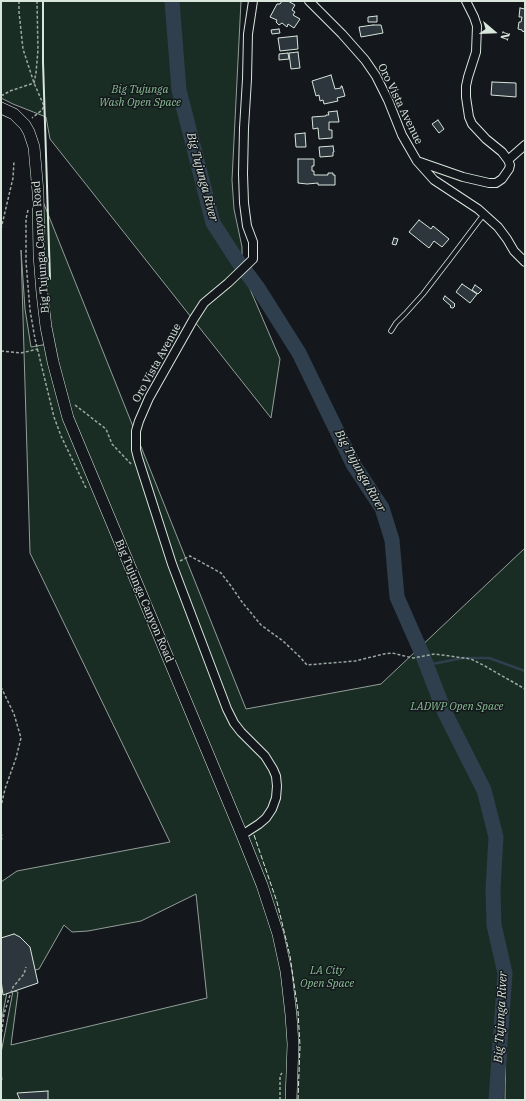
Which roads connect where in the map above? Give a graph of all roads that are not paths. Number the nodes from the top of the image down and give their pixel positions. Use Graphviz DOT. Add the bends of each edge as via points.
graph roads {
  1 [pos="253,1"];
  2 [pos="309,1"];
  3 [pos="466,1"];
  4 [pos="1,108"];
  5 [pos="525,145"];
  6 [pos="508,160"];
  7 [pos="416,161"];
  8 [pos="484,214"];
  9 [pos="525,262"];
  10 [pos="391,331"];
  11 [pos="242,835"];
  12 [pos="291,1100"];
  1 -- 11 [label="street, Oro Vista Avenue" via="248,34 243,166 244,203 247,226 253,242 253,259 204,303 149,398 136,431 136,450 172,564 227,709 234,723 265,756 276,776 276,798 272,809 266,818"];
  2 -- 7 [label="street, Oro Vista Avenue" via="365,60 376,76"];
  3 -- 6 [label="street" via="477,26 476,52 466,86 469,117 472,124"];
  4 -- 11 [label="street, Big Tujunga Canyon Road" via="14,114 25,125 34,147 46,328 68,418"];
  5 -- 6 [label="street"];
  6 -- 7 [label="street" via="509,169 496,183 462,177"];
  7 -- 8 [label="street, Oro Vista Avenue" via="434,180"];
  8 -- 9 [label="street, Oro Vista Avenue" via="498,227"];
  8 -- 10 [label="lane" via="423,294"];
  11 -- 12 [label="street, Big Tujunga Canyon Road" via="278,934 286,971 293,1044"];
}
